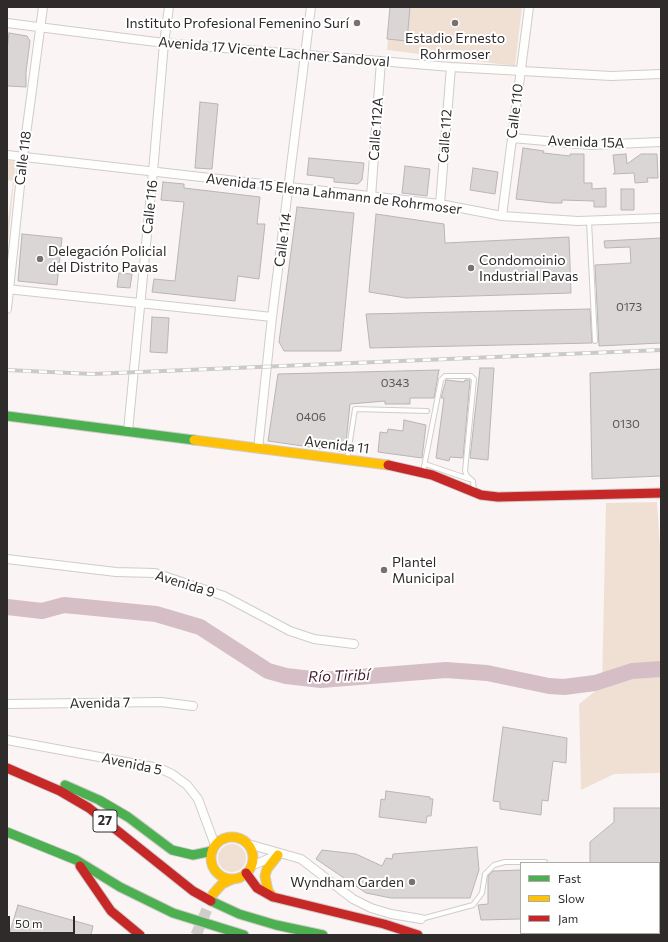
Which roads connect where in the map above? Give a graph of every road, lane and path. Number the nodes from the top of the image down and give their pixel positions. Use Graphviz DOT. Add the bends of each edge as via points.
graph roads {
  1 [pos="43,7"];
  2 [pos="169,7"];
  3 [pos="312,7"];
  4 [pos="529,7"];
  5 [pos="7,23"];
  6 [pos="40,27"];
  7 [pos="164,43"];
  8 [pos="305,54"];
  9 [pos="381,61"];
  10 [pos="450,67"];
  11 [pos="521,71"];
  12 [pos="661,74"];
  13 [pos="512,138"];
  14 [pos="661,142"];
  15 [pos="7,155"];
  16 [pos="23,157"];
  17 [pos="154,172"];
  18 [pos="289,188"];
  19 [pos="371,197"];
  20 [pos="440,204"];
  21 [pos="502,216"];
  22 [pos="661,218"];
  23 [pos="589,220"];
  24 [pos="8,289"];
  25 [pos="140,302"];
  26 [pos="7,310"];
  27 [pos="272,318"];
  28 [pos="595,341"];
  29 [pos="428,411"];
  30 [pos="7,416"];
  31 [pos="128,431"];
  32 [pos="258,449"];
  33 [pos="347,460"];
  34 [pos="424,468"];
  35 [pos="469,479"];
  36 [pos="474,492"];
  37 [pos="661,493"];
  38 [pos="7,559"];
  39 [pos="354,644"];
  40 [pos="7,704"];
  41 [pos="193,706"];
  42 [pos="7,740"];
  43 [pos="7,768"];
  44 [pos="17,771"];
  45 [pos="7,832"];
  46 [pos="248,844"];
  47 [pos="214,848"];
  48 [pos="282,855"];
  49 [pos="76,860"];
  50 [pos="545,862"];
  51 [pos="214,869"];
  52 [pos="249,869"];
  53 [pos="233,879"];
  54 [pos="273,897"];
  55 [pos="421,919"];
  56 [pos="140,935"];
  57 [pos="244,935"];
  58 [pos="323,935"];
  59 [pos="418,935"];
  1 -- 6 [label="street, Calle 118"];
  2 -- 7 [label="street, Calle 116"];
  3 -- 8 [label="street, Calle 114"];
  4 -- 11 [label="street, Calle 110"];
  5 -- 6 [label="street, Avenida 17 Vicente Lachner Sandoval"];
  6 -- 7 [label="street, Avenida 17 Vicente Lachner Sandoval"];
  6 -- 16 [label="street, Calle 118"];
  7 -- 8 [label="street, Avenida 17 Vicente Lachner Sandoval"];
  7 -- 17 [label="street, Calle 116"];
  8 -- 9 [label="street, Avenida 17 Vicente Lachner Sandoval"];
  8 -- 18 [label="street, Calle 114"];
  9 -- 10 [label="street, Avenida 17 Vicente Lachner Sandoval"];
  9 -- 19 [label="street, Calle 112A"];
  10 -- 11 [label="street, Avenida 17 Vicente Lachner Sandoval"];
  10 -- 20 [label="street, Calle 112"];
  11 -- 12 [label="street, Avenida 17 Vicente Lachner Sandoval" via="611,76"];
  11 -- 13 [label="street, Calle 110"];
  13 -- 14 [label="street, Avenida 15A" via="592,145"];
  13 -- 21 [label="street, Calle 110"];
  15 -- 16 [label="street, Avenida 15 Elena Lahmann de Rohrmoser"];
  16 -- 17 [label="street, Avenida 15 Elena Lahmann de Rohrmoser"];
  16 -- 24 [label="street, Calle 118"];
  17 -- 18 [label="street, Avenida 15 Elena Lahmann de Rohrmoser"];
  17 -- 25 [label="street, Calle 116"];
  18 -- 19 [label="street, Avenida 15 Elena Lahmann de Rohrmoser"];
  18 -- 27 [label="street, Calle 114"];
  19 -- 20 [label="street, Avenida 15 Elena Lahmann de Rohrmoser"];
  20 -- 21 [label="street, Avenida 15 Elena Lahmann de Rohrmoser"];
  21 -- 23 [label="street, Avenida 15 Elena Lahmann de Rohrmoser"];
  22 -- 23 [label="street, Avenida 15 Elena Lahmann de Rohrmoser"];
  23 -- 28 [label="lane"];
  24 -- 25 [label="street"];
  24 -- 26 [label="street, Calle 118"];
  25 -- 27 [label="street"];
  25 -- 31 [label="street, Calle 116"];
  27 -- 32 [label="street, Calle 114"];
  29 -- 33 [label="lane" via="355,409"];
  30 -- 31 [label="main road, Avenida 11"];
  31 -- 32 [label="main road, Avenida 11"];
  32 -- 33 [label="main road, Avenida 11"];
  33 -- 34 [label="main road, Avenida 11"];
  34 -- 35 [label="lane"];
  34 -- 35 [label="lane" via="441,380 445,376 471,376 474,379 465,471"];
  34 -- 36 [label="main road, Avenida 11"];
  35 -- 36 [label="lane" via="474,483"];
  36 -- 37 [label="main road, Avenida 11" via="498,497"];
  38 -- 39 [label="street, Avenida 9" via="116,572 155,573 224,596 290,631 314,639"];
  40 -- 41 [label="street, Avenida 7" via="161,702"];
  42 -- 47 [label="street, Avenida 5" via="158,768 172,774 187,785 198,799"];
  43 -- 44 [label="main road, 27"];
  44 -- 47 [label="main road" via="70,787 99,800 128,817 172,850 193,855"];
  44 -- 58 [label="main road, 27" via="60,791 88,808 194,891 215,904 276,925"];
  45 -- 49 [label="main road"];
  46 -- 47 [label="main road" via="239,838 229,837"];
  46 -- 48 [label="street"];
  46 -- 52 [label="main road" via="252,852"];
  47 -- 51 [label="main road" via="211,860"];
  48 -- 52 [label="street"];
  48 -- 54 [label="main road" via="268,868 265,876 268,891"];
  48 -- 55 [label="street" via="301,859 353,899 371,908"];
  49 -- 56 [label="main road" via="111,911"];
  49 -- 57 [label="main road" via="120,887 173,913"];
  50 -- 55 [label="lane" via="505,862 494,865 485,874 482,893 473,905"];
  51 -- 53 [label="main road" via="222,876"];
  51 -- 53 [label="main road" via="213,893 222,884"];
  52 -- 53 [label="main road"];
  52 -- 54 [label="main road" via="257,888"];
  54 -- 59 [label="main road" via="384,924"];
}
